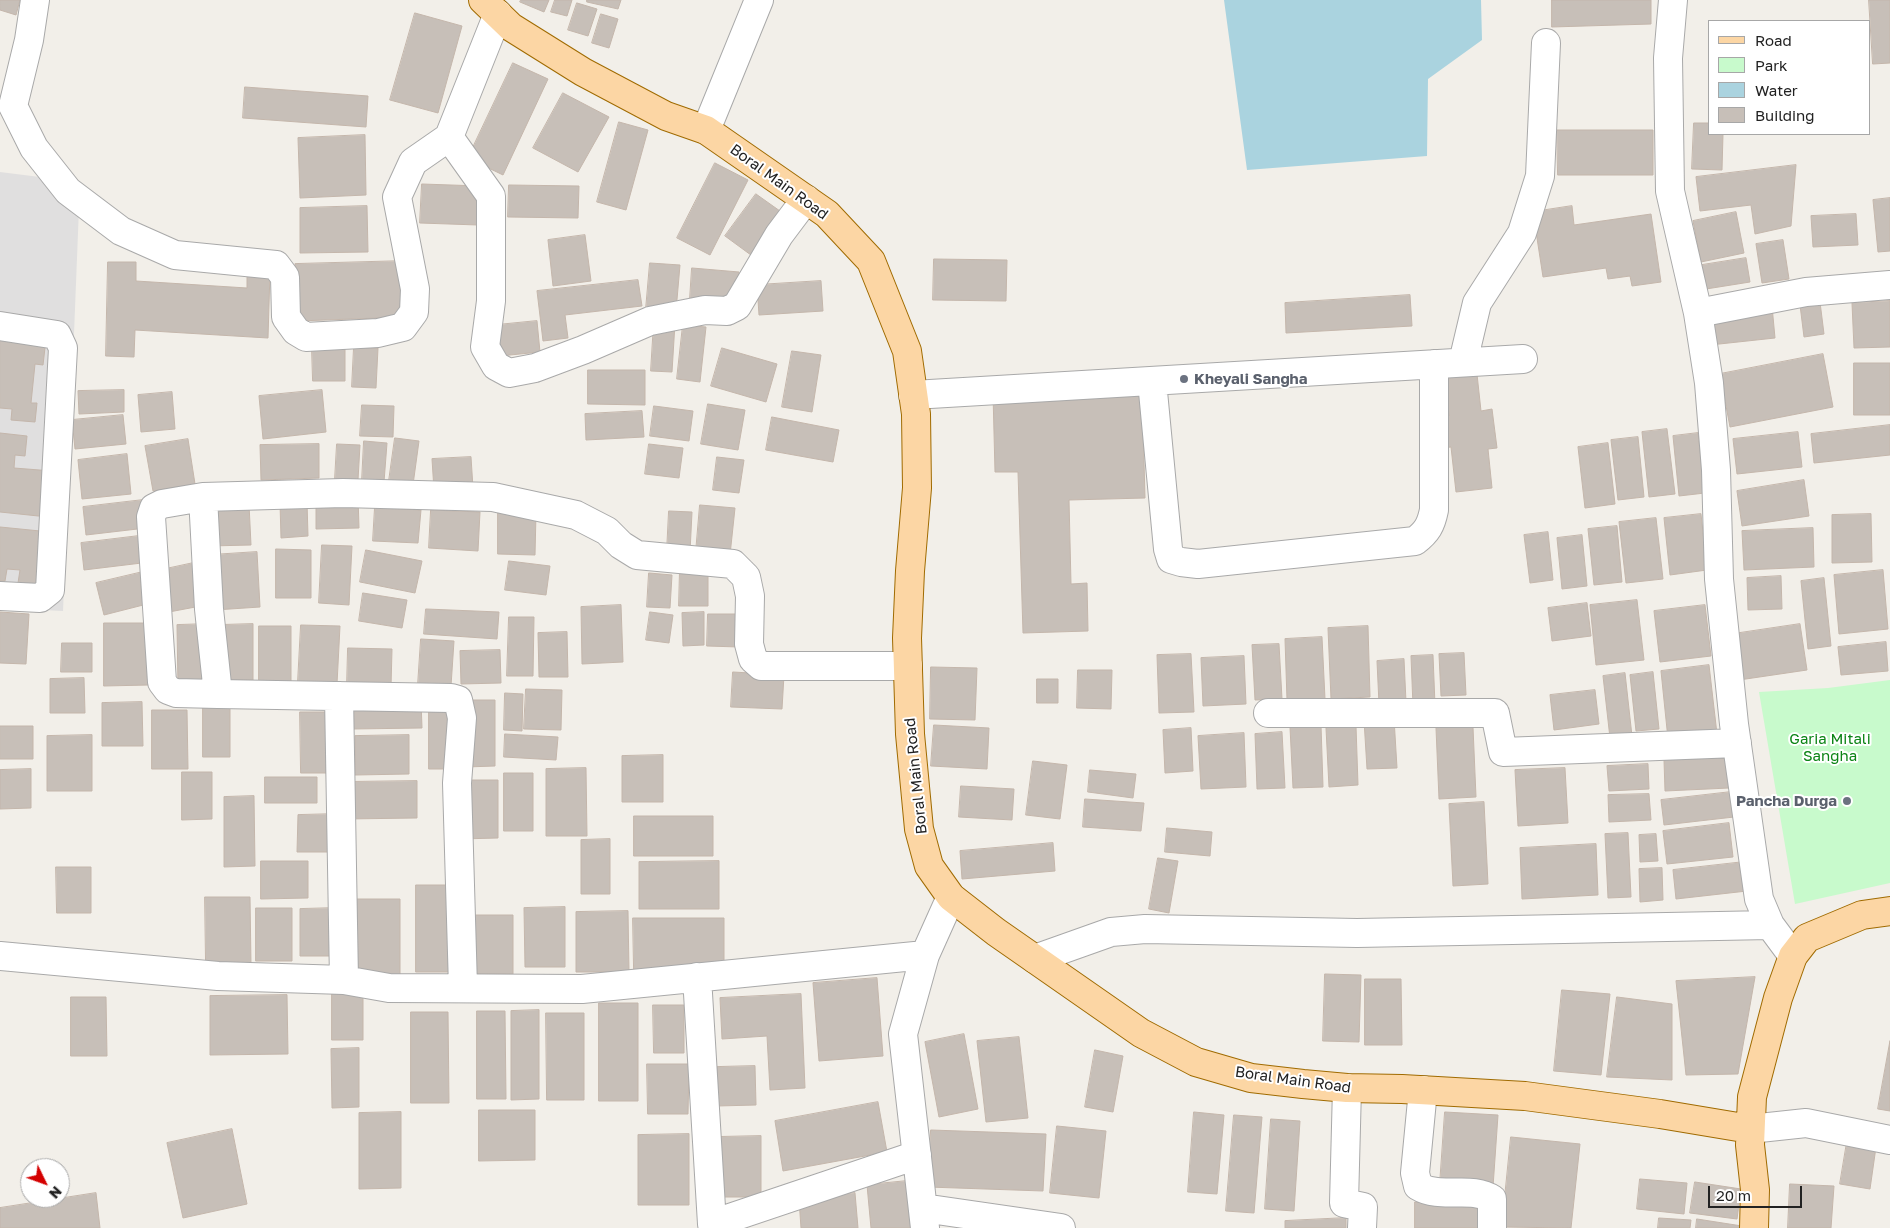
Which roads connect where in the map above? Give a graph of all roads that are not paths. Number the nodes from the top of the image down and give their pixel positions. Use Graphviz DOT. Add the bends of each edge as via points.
graph roads {
  1 [pos="35,0"];
  2 [pos="758,0"];
  3 [pos="1672,0"];
  4 [pos="490,7"];
  5 [pos="1546,43"];
  6 [pos="706,130"];
  7 [pos="450,137"];
  8 [pos="806,199"];
  9 [pos="1890,285"];
  10 [pos="1698,313"];
  11 [pos="0,326"];
  12 [pos="1523,359"];
  13 [pos="1463,362"];
  14 [pos="1434,364"];
  15 [pos="1152,381"];
  16 [pos="913,395"];
  17 [pos="203,497"];
  18 [pos="0,596"];
  19 [pos="908,666"];
  20 [pos="218,694"];
  21 [pos="339,696"];
  22 [pos="1268,713"];
  23 [pos="1737,743"];
  24 [pos="951,897"];
  25 [pos="1890,911"];
  26 [pos="1770,925"];
  27 [pos="925,955"];
  28 [pos="0,956"];
  29 [pos="1793,956"];
  30 [pos="1035,959"];
  31 [pos="698,977"];
  32 [pos="344,980"];
  33 [pos="463,987"];
  34 [pos="1347,1088"];
  35 [pos="1423,1090"];
  36 [pos="1750,1129"];
  37 [pos="1890,1140"];
  38 [pos="917,1155"];
  39 [pos="924,1218"];
  40 [pos="1061,1228"];
  41 [pos="1362,1228"];
  42 [pos="1492,1228"];
  43 [pos="1754,1228"];
  1 -- 7 [label="street" via="13,106 34,148 68,191 121,231 175,255 276,265 285,277 286,317 296,331 306,337 378,333 403,327 414,312 415,289 397,197 412,162"];
  2 -- 6 [label="street"];
  3 -- 10 [label="street" via="1668,58 1670,191"];
  4 -- 6 [label="main road, Boral Main Road" via="510,27 583,72 666,116"];
  4 -- 7 [label="street"];
  5 -- 13 [label="street" via="1540,176 1522,233 1477,303"];
  6 -- 8 [label="main road, Boral Main Road"];
  7 -- 8 [label="street" via="491,196 491,301 485,347 496,366 509,373 551,362 650,320 705,310 727,311 738,306 779,235"];
  8 -- 16 [label="main road, Boral Main Road" via="827,214 871,261 907,351"];
  9 -- 10 [label="street" via="1806,292"];
  10 -- 23 [label="street" via="1709,383 1716,470 1719,579"];
  11 -- 18 [label="street" via="57,335 63,348 50,590 40,598"];
  12 -- 13 [label="street"];
  13 -- 14 [label="street"];
  14 -- 15 [label="street"];
  14 -- 15 [label="street" via="1434,510 1431,525 1424,534 1415,541 1198,564 1171,558 1168,549"];
  15 -- 16 [label="street"];
  16 -- 19 [label="main road, Boral Main Road" via="917,488 910,571"];
  17 -- 19 [label="street" via="343,493 493,497 576,515 607,531 620,546 637,555 733,564 746,577 750,596 748,644 753,659 761,666"];
  17 -- 20 [label="street" via="209,609"];
  17 -- 20 [label="street" via="162,504 154,508 152,517 162,682 168,690 176,693"];
  19 -- 24 [label="main road, Boral Main Road" via="910,734 919,829 929,866"];
  20 -- 21 [label="street"];
  21 -- 32 [label="street"];
  21 -- 33 [label="street" via="458,700 462,718 457,783"];
  22 -- 23 [label="street" via="1495,713 1502,752"];
  23 -- 26 [label="street" via="1759,899"];
  24 -- 27 [label="street"];
  24 -- 30 [label="main road, Boral Main Road"];
  25 -- 29 [label="main road" via="1862,915 1806,938"];
  26 -- 29 [label="street"];
  26 -- 30 [label="street" via="1358,933 1145,928 1111,932"];
  27 -- 31 [label="street"];
  27 -- 38 [label="street" via="904,1034"];
  28 -- 32 [label="street" via="218,976"];
  29 -- 36 [label="main road" via="1778,998 1752,1097"];
  30 -- 34 [label="main road, Boral Main Road" via="1141,1033 1196,1062 1251,1078"];
  31 -- 33 [label="street" via="582,989"];
  31 -- 38 [label="street" via="712,1224"];
  32 -- 33 [label="street" via="389,988"];
  34 -- 35 [label="main road, Boral Main Road"];
  34 -- 41 [label="street" via="1344,1203 1363,1207"];
  35 -- 36 [label="main road, Boral Main Road" via="1525,1096"];
  35 -- 42 [label="street" via="1415,1173 1418,1186 1427,1191 1484,1194 1492,1200"];
  36 -- 37 [label="street" via="1806,1123"];
  36 -- 43 [label="main road"];
  38 -- 39 [label="street"];
  39 -- 40 [label="street"];
}
